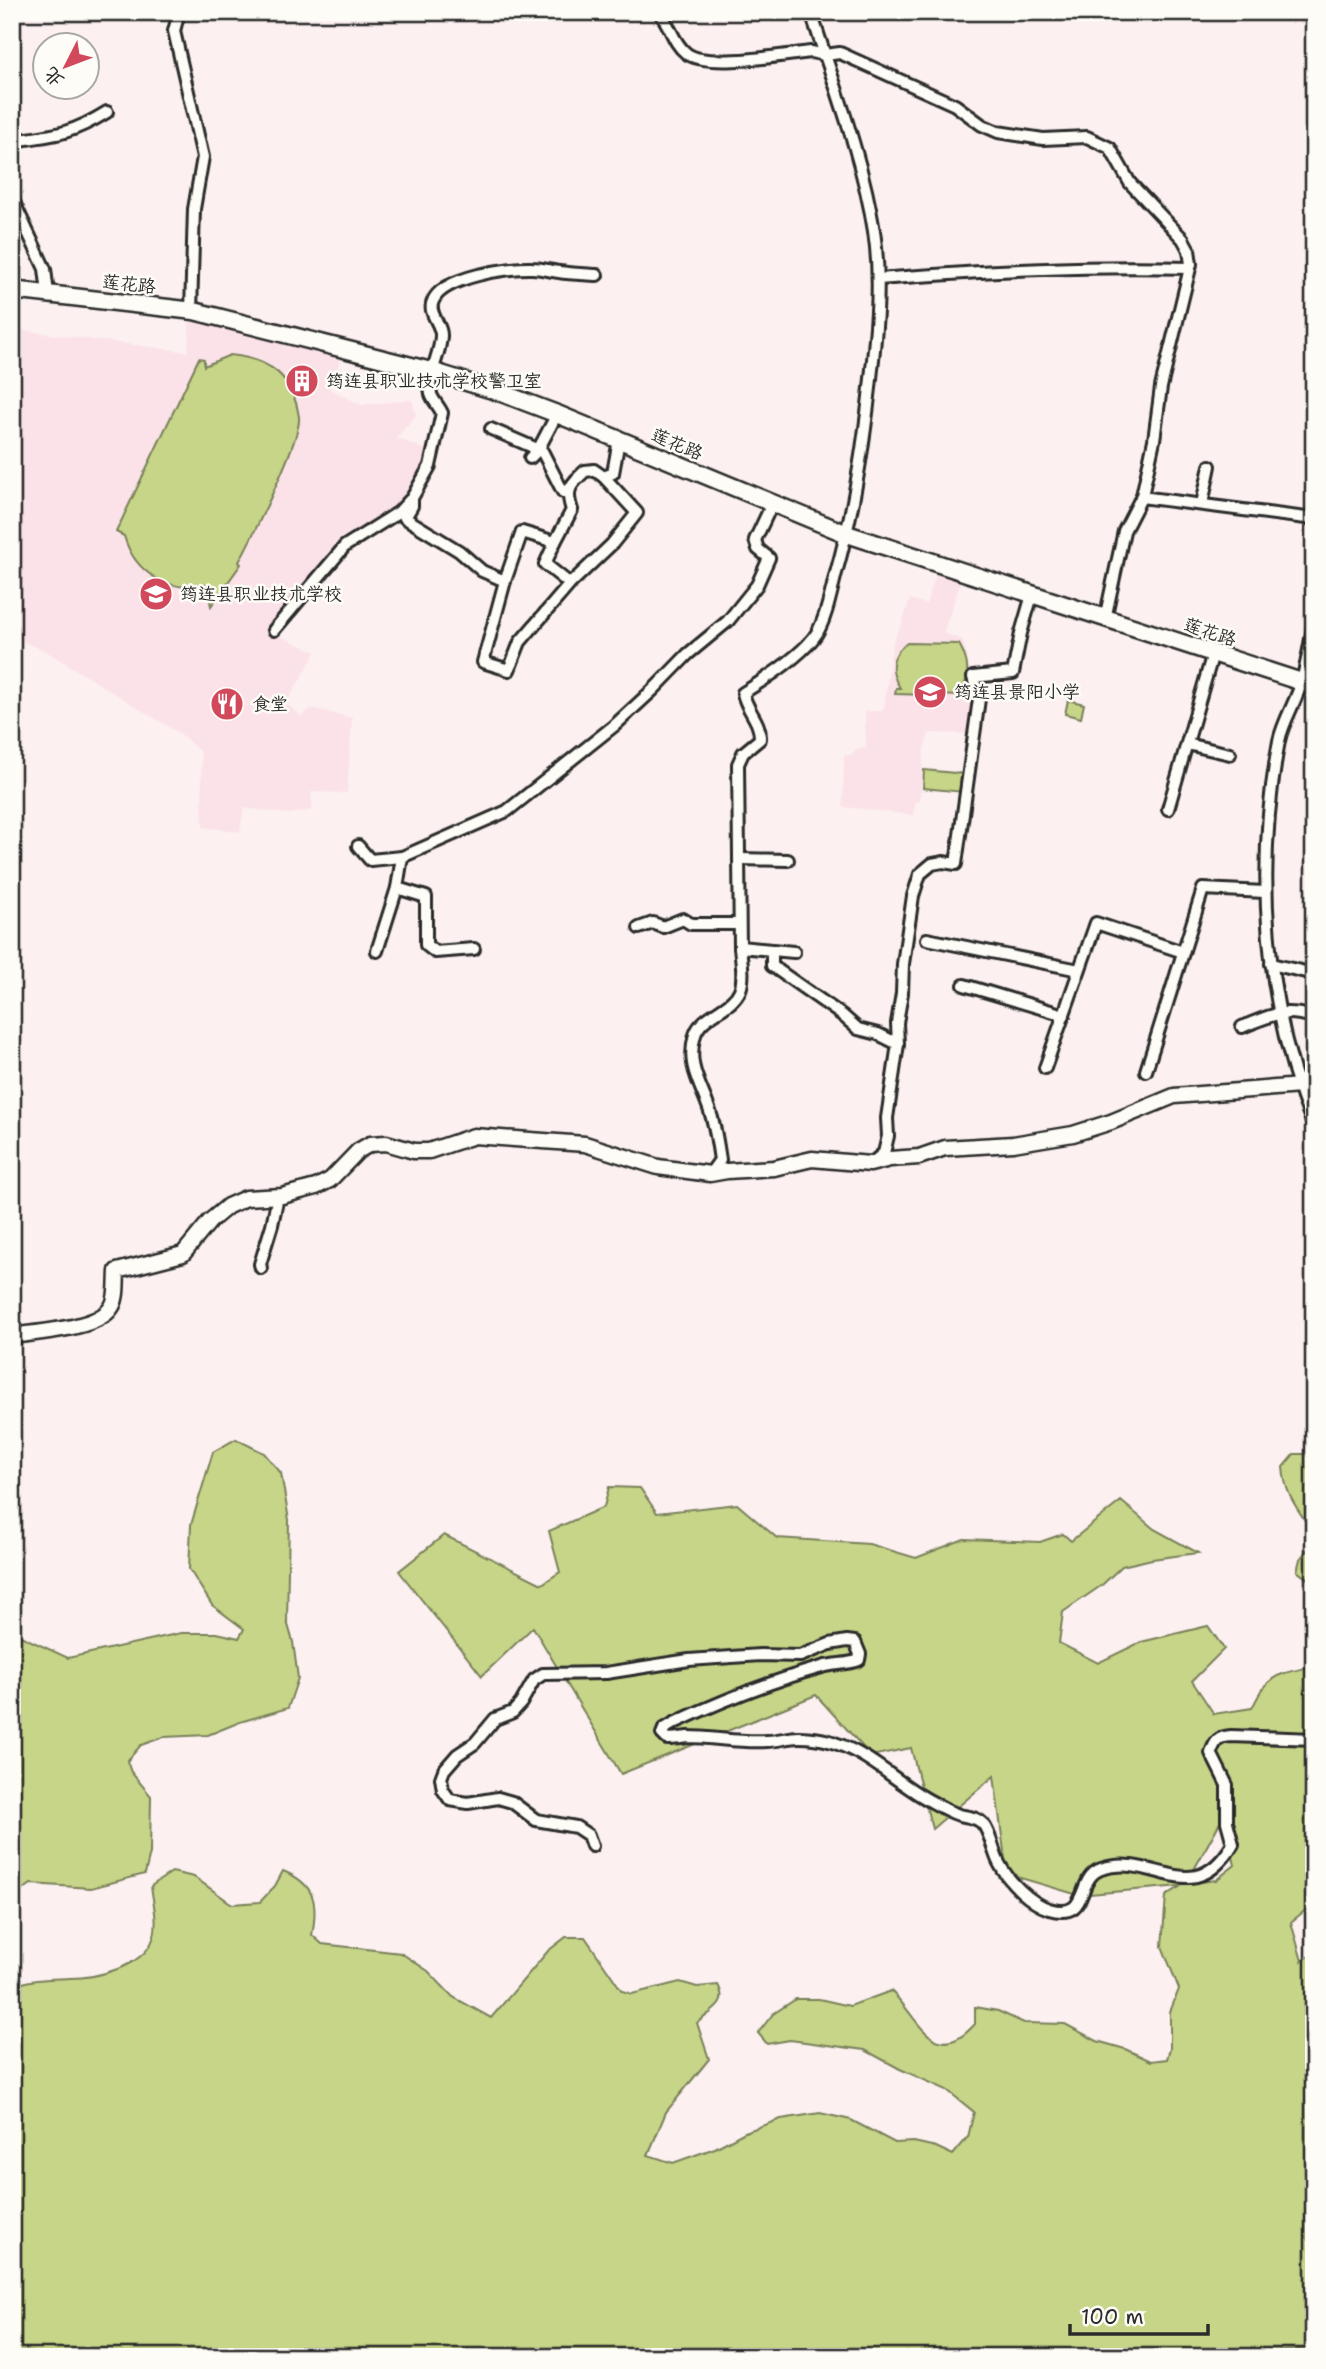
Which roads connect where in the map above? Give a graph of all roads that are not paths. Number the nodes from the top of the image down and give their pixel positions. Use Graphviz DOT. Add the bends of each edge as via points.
graph roads {
  1 [pos="179,12"];
  2 [pos="659,12"];
  3 [pos="811,12"];
  4 [pos="825,55"];
  5 [pos="107,112"];
  6 [pos="12,141"];
  7 [pos="12,198"];
  8 [pos="1190,268"];
  9 [pos="597,275"];
  10 [pos="878,279"];
  11 [pos="12,290"];
  12 [pos="48,295"];
  13 [pos="191,311"];
  14 [pos="431,371"];
  15 [pos="557,414"];
  16 [pos="491,429"];
  17 [pos="619,440"];
  18 [pos="539,448"];
  19 [pos="530,457"];
  20 [pos="1210,466"];
  21 [pos="604,477"];
  22 [pos="563,492"];
  23 [pos="1141,497"];
  24 [pos="412,498"];
  25 [pos="772,504"];
  26 [pos="1202,504"];
  27 [pos="1314,519"];
  28 [pos="847,534"];
  29 [pos="555,542"];
  30 [pos="505,581"];
  31 [pos="570,584"];
  32 [pos="1032,595"];
  33 [pos="1105,619"];
  34 [pos="1314,624"];
  35 [pos="274,630"];
  36 [pos="1213,653"];
  37 [pos="1308,684"];
  38 [pos="1187,744"];
  39 [pos="1230,754"];
  40 [pos="1168,809"];
  41 [pos="358,846"];
  42 [pos="402,857"];
  43 [pos="738,859"];
  44 [pos="788,860"];
  45 [pos="397,888"];
  46 [pos="1265,892"];
  47 [pos="740,924"];
  48 [pos="639,928"];
  49 [pos="927,939"];
  50 [pos="740,947"];
  51 [pos="474,948"];
  52 [pos="772,950"];
  53 [pos="377,951"];
  54 [pos="794,952"];
  55 [pos="1183,952"];
  56 [pos="1271,964"];
  57 [pos="1079,970"];
  58 [pos="1314,974"];
  59 [pos="964,985"];
  60 [pos="1280,1012"];
  61 [pos="1064,1015"];
  62 [pos="1314,1017"];
  63 [pos="1242,1027"];
  64 [pos="898,1044"];
  65 [pos="1045,1068"];
  66 [pos="1146,1071"];
  67 [pos="1297,1085"];
  68 [pos="1314,1085"];
  69 [pos="1314,1126"];
  70 [pos="870,1164"];
  71 [pos="710,1174"];
  72 [pos="278,1196"];
  73 [pos="261,1268"];
  74 [pos="12,1336"];
  75 [pos="1314,1739"];
  76 [pos="592,1846"];
  1 -- 13 [label="street" via="174,31 203,157 194,209"];
  2 -- 4 [label="street" via="683,51 702,61 811,52"];
  3 -- 4 [label="street"];
  4 -- 8 [label="street" via="840,54 902,80 956,105 998,132 1043,139 1087,137 1110,148 1130,183 1183,239"];
  4 -- 10 [label="street" via="858,158 874,231"];
  5 -- 6 [label="street" via="66,134"];
  7 -- 12 [label="street" via="45,269"];
  8 -- 10 [label="street" via="1051,268"];
  8 -- 23 [label="street"];
  9 -- 14 [label="street" via="511,270 473,276 440,291 431,307 442,333"];
  10 -- 28 [label="street" via="862,465"];
  11 -- 12 [label="main road, 莲花路"];
  12 -- 13 [label="main road, 莲花路"];
  13 -- 14 [label="main road, 莲花路"];
  14 -- 15 [label="main road, 莲花路"];
  14 -- 24 [label="street" via="432,398 442,413 430,466"];
  15 -- 17 [label="main road, 莲花路"];
  15 -- 18 [label="street"];
  16 -- 18 [label="street"];
  17 -- 21 [label="street" via="612,473"];
  17 -- 25 [label="main road, 莲花路"];
  18 -- 19 [label="street"];
  18 -- 22 [label="street"];
  20 -- 26 [label="street"];
  21 -- 29 [label="street" via="594,470 585,471 570,487 572,510"];
  21 -- 31 [label="street" via="637,513"];
  23 -- 26 [label="street"];
  23 -- 33 [label="street" via="1124,531"];
  24 -- 30 [label="street" via="405,518 482,571"];
  24 -- 35 [label="street" via="399,512 345,546"];
  25 -- 28 [label="main road, 莲花路"];
  25 -- 42 [label="street" via="755,540 769,558 757,585 728,621 615,724 507,811"];
  26 -- 27 [label="street"];
  28 -- 32 [label="main road, 莲花路"];
  28 -- 43 [label="street" via="816,636 743,693 761,730 760,739 743,753 738,764"];
  29 -- 30 [label="street" via="522,532"];
  29 -- 31 [label="street" via="545,564"];
  30 -- 31 [label="street" via="482,662 509,670 520,642"];
  32 -- 33 [label="main road, 莲花路"];
  32 -- 64 [label="street" via="1013,673 973,677 979,699 956,864 932,864 920,874 903,964"];
  33 -- 36 [label="main road, 莲花路"];
  34 -- 37 [label="street"];
  36 -- 37 [label="main road, 莲花路"];
  36 -- 38 [label="street"];
  37 -- 46 [label="street" via="1280,738 1267,832"];
  38 -- 39 [label="street"];
  38 -- 40 [label="street"];
  41 -- 42 [label="street" via="370,860"];
  42 -- 45 [label="street"];
  43 -- 44 [label="street"];
  43 -- 47 [label="street"];
  45 -- 51 [label="street" via="426,897 426,944 435,952"];
  45 -- 53 [label="street"];
  46 -- 55 [label="street" via="1203,889"];
  46 -- 56 [label="street"];
  47 -- 48 [label="street" via="691,924 683,919 663,927 653,923"];
  47 -- 50 [label="street"];
  49 -- 57 [label="street"];
  50 -- 52 [label="street"];
  50 -- 71 [label="street" via="740,990 695,1033 695,1079 712,1116 720,1160"];
  52 -- 54 [label="street"];
  52 -- 64 [label="street" via="772,966 858,1029"];
  55 -- 57 [label="street" via="1096,923"];
  55 -- 66 [label="street"];
  56 -- 58 [label="street"];
  56 -- 60 [label="street"];
  57 -- 61 [label="street"];
  59 -- 61 [label="street"];
  60 -- 62 [label="street"];
  60 -- 63 [label="street"];
  60 -- 67 [label="street"];
  61 -- 65 [label="street"];
  64 -- 70 [label="street" via="888,1136 884,1153"];
  67 -- 68 [label="street"];
  67 -- 69 [label="street"];
  67 -- 70 [label="street" via="1174,1096 1073,1134 945,1148"];
  70 -- 71 [label="street" via="812,1159 775,1168"];
  71 -- 72 [label="street" via="659,1167 584,1144 474,1136 429,1151 370,1144 330,1180"];
  72 -- 73 [label="street"];
  72 -- 74 [label="street" via="246,1198 228,1206 183,1254 117,1271 115,1300 111,1310 98,1319"];
  75 -- 76 [label="street" via="1231,1736 1215,1741 1211,1753 1227,1785 1227,1822 1234,1844 1224,1860 1212,1871 1195,1876 1120,1866 1101,1869 1092,1874 1072,1910 1062,1912 1045,1908 1009,1878 983,1824 916,1793 867,1758 835,1742 799,1737 768,1742 667,1739 662,1734 674,1723 735,1697 824,1666 851,1664 859,1660 855,1642 830,1644 800,1656 760,1655 606,1673 544,1674 534,1680 513,1712 495,1719 475,1743 457,1755 444,1770 443,1790 450,1800 459,1802 498,1798 512,1802 536,1819 576,1827 588,1835"];
}
